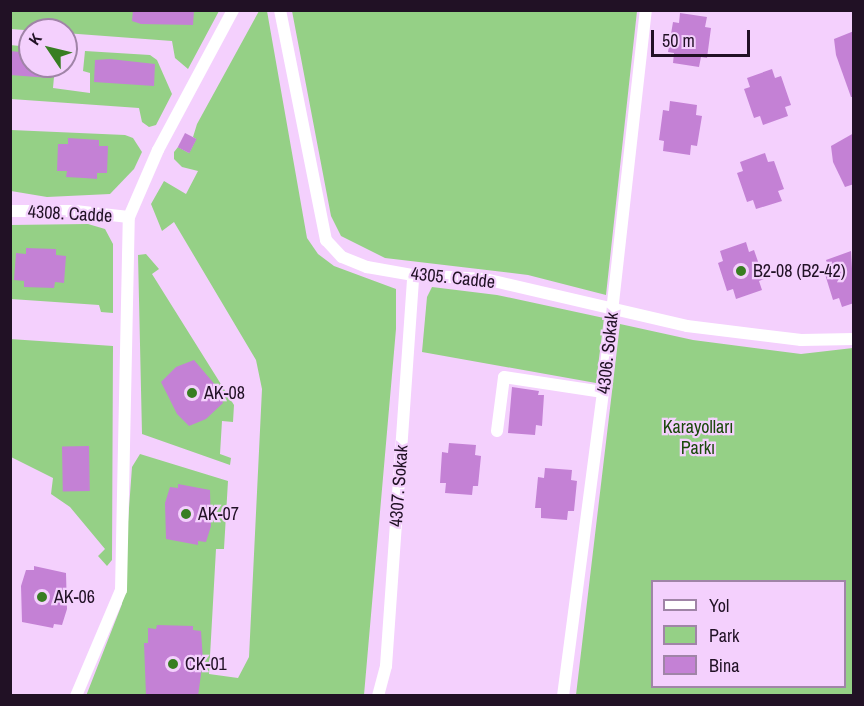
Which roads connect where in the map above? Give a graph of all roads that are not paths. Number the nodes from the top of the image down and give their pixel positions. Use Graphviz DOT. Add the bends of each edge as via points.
graph roads {
  1 [pos="233,10"];
  2 [pos="280,10"];
  3 [pos="646,10"];
  4 [pos="10,211"];
  5 [pos="129,217"];
  6 [pos="413,275"];
  7 [pos="613,309"];
  8 [pos="854,339"];
  9 [pos="603,392"];
  10 [pos="497,431"];
  11 [pos="76,696"];
  12 [pos="378,696"];
  13 [pos="563,696"];
  1 -- 5 [label="street" via="163,140"];
  2 -- 6 [label="street, 4305. Cadde" via="326,240 342,256 366,267"];
  3 -- 7 [label="street, 4306. Sokak"];
  4 -- 5 [label="street, 4308. Cadde" via="75,210"];
  5 -- 11 [label="street" via="121,590"];
  6 -- 7 [label="street, 4305. Cadde" via="485,279"];
  6 -- 12 [label="street, 4307. Sokak" via="386,666"];
  7 -- 8 [label="street, 4305. Cadde" via="687,326 801,340"];
  7 -- 9 [label="street, 4306. Sokak"];
  9 -- 10 [label="street" via="504,377"];
  9 -- 13 [label="street, 4306. Sokak"];
}
